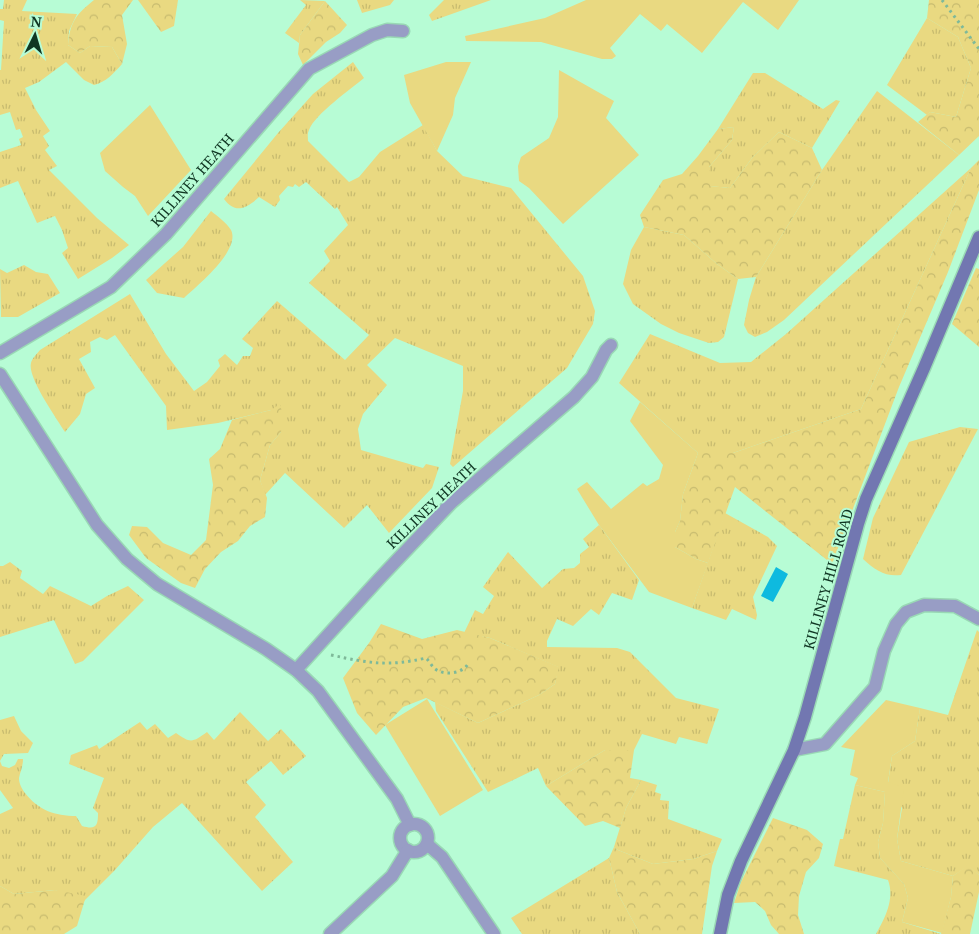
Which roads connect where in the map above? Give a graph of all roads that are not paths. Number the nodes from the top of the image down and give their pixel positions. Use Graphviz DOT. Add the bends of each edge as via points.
graph roads {
  1 [pos="403,31"];
  2 [pos="979,237"];
  3 [pos="612,344"];
  4 [pos="0,353"];
  5 [pos="0,374"];
  6 [pos="979,619"];
  7 [pos="296,670"];
  8 [pos="794,750"];
  9 [pos="410,825"];
  10 [pos="426,844"];
  11 [pos="408,850"];
  12 [pos="330,934"];
  13 [pos="494,934"];
  14 [pos="720,934"];
  1 -- 4 [label="street, KILLINEY HEATH" via="387,30 372,35 309,69 166,234 110,287"];
  2 -- 8 [label="main road, KILLINEY HILL ROAD" via="864,507"];
  3 -- 7 [label="street, KILLINEY HEATH" via="592,377 574,397 452,503"];
  5 -- 7 [label="street" via="97,525 127,559 157,584"];
  6 -- 8 [label="street" via="956,606 924,605 906,612 896,624 884,651 875,687 825,744"];
  7 -- 9 [label="street" via="318,692 397,799"];
  8 -- 14 [label="main road, KILLINEY HILL ROAD" via="741,861 728,894"];
  9 -- 10 [label="street" via="424,829"];
  9 -- 11 [label="street" via="405,827 400,837"];
  10 -- 11 [label="street" via="416,852"];
  10 -- 13 [label="street" via="442,857"];
  11 -- 12 [label="street" via="392,876"];
}
